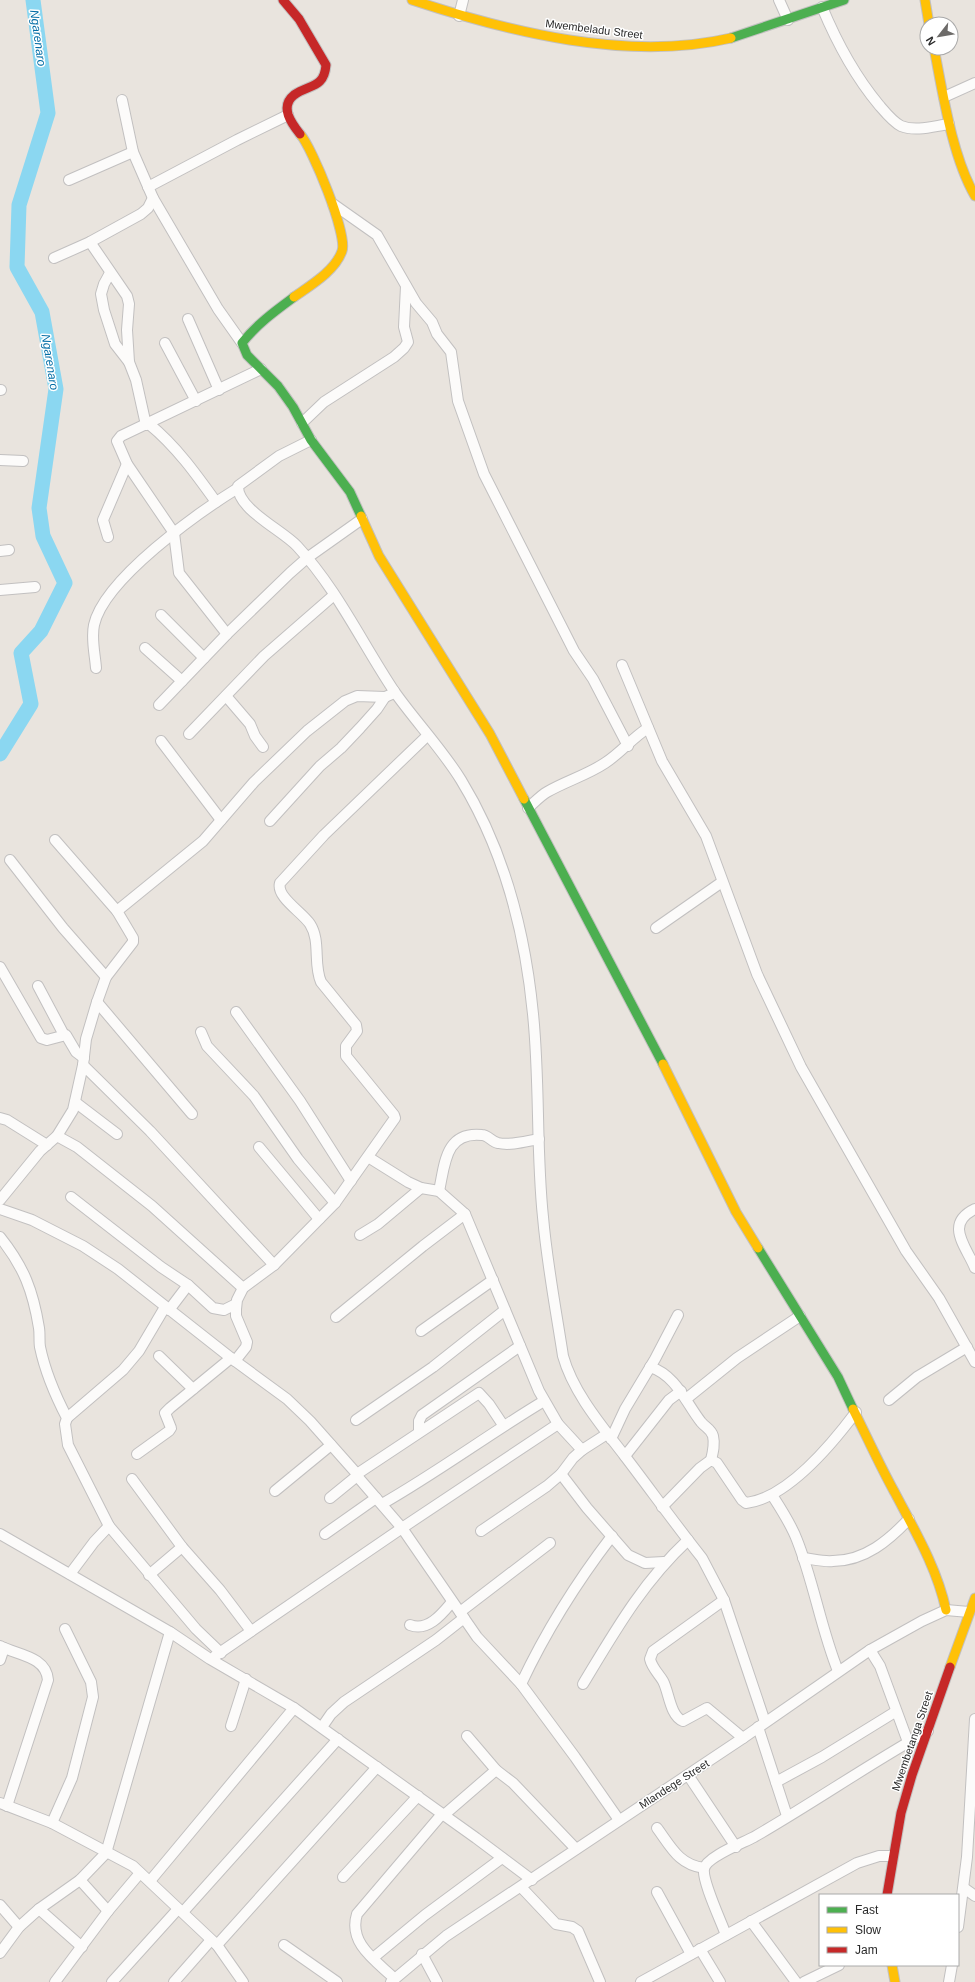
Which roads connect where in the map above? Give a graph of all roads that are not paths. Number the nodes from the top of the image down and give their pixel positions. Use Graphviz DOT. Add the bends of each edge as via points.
graph roads {
  1 [pos="283,0"];
  2 [pos="412,0"];
  3 [pos="463,0"];
  4 [pos="779,0"];
  5 [pos="844,0"];
  6 [pos="925,0"];
  7 [pos="822,7"];
  8 [pos="459,16"];
  9 [pos="928,16"];
  10 [pos="788,20"];
  11 [pos="936,56"];
  12 [pos="975,83"];
  13 [pos="944,97"];
  14 [pos="122,100"];
  15 [pos="288,115"];
  16 [pos="950,124"];
  17 [pos="133,152"];
  18 [pos="69,180"];
  19 [pos="148,187"];
  20 [pos="975,196"];
  21 [pos="153,198"];
  22 [pos="333,204"];
  23 [pos="90,242"];
  24 [pos="54,258"];
  25 [pos="110,274"];
  26 [pos="406,286"];
  27 [pos="188,319"];
  28 [pos="165,343"];
  29 [pos="242,343"];
  30 [pos="129,362"];
  31 [pos="261,369"];
  32 [pos="219,390"];
  33 [pos="196,401"];
  34 [pos="302,423"];
  35 [pos="148,424"];
  36 [pos="311,440"];
  37 [pos="0,460"];
  38 [pos="23,461"];
  39 [pos="127,464"];
  40 [pos="238,488"];
  41 [pos="216,502"];
  42 [pos="362,519"];
  43 [pos="174,533"];
  44 [pos="108,537"];
  45 [pos="307,558"];
  46 [pos="36,587"];
  47 [pos="0,590"];
  48 [pos="334,595"];
  49 [pos="161,615"];
  50 [pos="227,634"];
  51 [pos="145,648"];
  52 [pos="204,658"];
  53 [pos="622,665"];
  54 [pos="96,668"];
  55 [pos="182,681"];
  56 [pos="394,690"];
  57 [pos="226,696"];
  58 [pos="385,697"];
  59 [pos="159,705"];
  60 [pos="648,728"];
  61 [pos="189,734"];
  62 [pos="428,736"];
  63 [pos="161,741"];
  64 [pos="263,746"];
  65 [pos="628,746"];
  66 [pos="528,808"];
  67 [pos="221,820"];
  68 [pos="270,821"];
  69 [pos="55,840"];
  70 [pos="10,860"];
  71 [pos="722,882"];
  72 [pos="117,911"];
  73 [pos="656,928"];
  74 [pos="0,967"];
  75 [pos="106,977"];
  76 [pos="38,986"];
  77 [pos="97,1002"];
  78 [pos="236,1012"];
  79 [pos="201,1032"];
  80 [pos="64,1035"];
  81 [pos="84,1061"];
  82 [pos="75,1102"];
  83 [pos="192,1114"];
  84 [pos="0,1118"];
  85 [pos="117,1134"];
  86 [pos="57,1136"];
  87 [pos="539,1139"];
  88 [pos="47,1145"];
  89 [pos="259,1147"];
  90 [pos="368,1157"];
  91 [pos="351,1181"];
  92 [pos="420,1188"];
  93 [pos="439,1191"];
  94 [pos="71,1197"];
  95 [pos="0,1200"];
  96 [pos="335,1203"];
  97 [pos="0,1209"];
  98 [pos="975,1209"];
  99 [pos="466,1214"];
  100 [pos="319,1219"];
  101 [pos="360,1234"];
  102 [pos="0,1237"];
  103 [pos="274,1265"];
  104 [pos="975,1268"];
  105 [pos="493,1280"];
  106 [pos="188,1285"];
  107 [pos="243,1288"];
  108 [pos="236,1304"];
  109 [pos="167,1308"];
  110 [pos="505,1310"];
  111 [pos="678,1315"];
  112 [pos="800,1316"];
  113 [pos="336,1317"];
  114 [pos="421,1331"];
  115 [pos="520,1346"];
  116 [pos="967,1347"];
  117 [pos="159,1356"];
  118 [pos="233,1359"];
  119 [pos="975,1362"];
  120 [pos="650,1367"];
  121 [pos="193,1389"];
  122 [pos="684,1395"];
  123 [pos="889,1400"];
  124 [pos="544,1401"];
  125 [pos="856,1412"];
  126 [pos="67,1418"];
  127 [pos="356,1420"];
  128 [pos="558,1424"];
  129 [pos="503,1425"];
  130 [pos="419,1431"];
  131 [pos="609,1436"];
  132 [pos="331,1445"];
  133 [pos="582,1450"];
  134 [pos="137,1454"];
  135 [pos="624,1456"];
  136 [pos="711,1460"];
  137 [pos="561,1474"];
  138 [pos="357,1475"];
  139 [pos="132,1479"];
  140 [pos="275,1490"];
  141 [pos="772,1495"];
  142 [pos="330,1498"];
  143 [pos="379,1501"];
  144 [pos="662,1507"];
  145 [pos="909,1518"];
  146 [pos="109,1526"];
  147 [pos="402,1528"];
  148 [pos="481,1531"];
  149 [pos="0,1534"];
  150 [pos="325,1534"];
  151 [pos="612,1536"];
  152 [pos="688,1540"];
  153 [pos="550,1543"];
  154 [pos="182,1547"];
  155 [pos="803,1558"];
  156 [pos="664,1562"];
  157 [pos="70,1574"];
  158 [pos="149,1575"];
  159 [pos="975,1598"];
  160 [pos="724,1600"];
  161 [pos="452,1602"];
  162 [pos="946,1610"];
  163 [pos="969,1612"];
  164 [pos="462,1615"];
  165 [pos="410,1625"];
  166 [pos="970,1625"];
  167 [pos="65,1629"];
  168 [pos="251,1631"];
  169 [pos="170,1632"];
  170 [pos="2,1647"];
  171 [pos="870,1650"];
  172 [pos="221,1653"];
  173 [pos="210,1659"];
  174 [pos="0,1660"];
  175 [pos="838,1672"];
  176 [pos="246,1679"];
  177 [pos="521,1684"];
  178 [pos="583,1684"];
  179 [pos="294,1708"];
  180 [pos="896,1712"];
  181 [pos="975,1719"];
  182 [pos="762,1725"];
  183 [pos="231,1726"];
  184 [pos="322,1727"];
  185 [pos="928,1731"];
  186 [pos="468,1736"];
  187 [pos="743,1738"];
  188 [pos="338,1739"];
  189 [pos="908,1742"];
  190 [pos="973,1755"];
  191 [pos="377,1767"];
  192 [pos="496,1770"];
  193 [pos="688,1775"];
  194 [pos="776,1782"];
  195 [pos="418,1796"];
  196 [pos="4,1805"];
  197 [pos="443,1815"];
  198 [pos="787,1816"];
  199 [pos="619,1820"];
  200 [pos="52,1823"];
  201 [pos="657,1828"];
  202 [pos="736,1847"];
  203 [pos="576,1849"];
  204 [pos="106,1853"];
  205 [pos="893,1856"];
  206 [pos="971,1857"];
  207 [pos="502,1858"];
  208 [pos="704,1868"];
  209 [pos="140,1873"];
  210 [pos="343,1877"];
  211 [pos="80,1880"];
  212 [pos="532,1880"];
  213 [pos="150,1881"];
  214 [pos="521,1887"];
  215 [pos="964,1888"];
  216 [pos="656,1892"];
  217 [pos="887,1894"];
  218 [pos="975,1896"];
  219 [pos="0,1905"];
  220 [pos="39,1909"];
  221 [pos="108,1911"];
  222 [pos="180,1911"];
  223 [pos="959,1920"];
  224 [pos="751,1921"];
  225 [pos="19,1927"];
  226 [pos="726,1935"];
  227 [pos="214,1943"];
  228 [pos="284,1944"];
  229 [pos="82,1947"];
  230 [pos="700,1949"];
  231 [pos="0,1953"];
  232 [pos="422,1954"];
  233 [pos="691,1954"];
  234 [pos="373,1958"];
  235 [pos="837,1966"];
  236 [pos="892,1966"];
  237 [pos="952,1966"];
  238 [pos="238,1979"];
  239 [pos="392,1980"];
  240 [pos="55,1982"];
  241 [pos="112,1982"];
  242 [pos="174,1982"];
  243 [pos="337,1982"];
  244 [pos="437,1982"];
  245 [pos="600,1982"];
  246 [pos="641,1982"];
  247 [pos="720,1982"];
  248 [pos="796,1982"];
  249 [pos="804,1982"];
  250 [pos="895,1982"];
  251 [pos="949,1982"];
  1 -- 15 [label="street" via="299,19 326,65 322,81 314,88 290,99"];
  2 -- 8 [label="street, Mwembeladu Street"];
  3 -- 8 [label="street"];
  4 -- 10 [label="street"];
  5 -- 7 [label="street, Mwembeladu Street"];
  6 -- 9 [label="street"];
  7 -- 10 [label="street, Mwembeladu Street"];
  7 -- 16 [label="street" via="846,58 886,113 900,125 917,129"];
  8 -- 10 [label="street, Mwembeladu Street" via="541,35 622,46 656,47 696,45 745,35"];
  11 -- 13 [label="street"];
  12 -- 13 [label="street"];
  13 -- 16 [label="street"];
  14 -- 17 [label="street"];
  15 -- 19 [label="street"];
  15 -- 22 [label="street" via="289,121 303,137"];
  16 -- 20 [label="street" via="968,184"];
  17 -- 18 [label="street"];
  17 -- 19 [label="street"];
  19 -- 21 [label="street"];
  21 -- 23 [label="street" via="141,214"];
  21 -- 29 [label="street" via="218,309"];
  22 -- 26 [label="street" via="377,235"];
  22 -- 29 [label="street" via="342,242 342,255 327,273 261,322"];
  23 -- 24 [label="street"];
  23 -- 25 [label="street"];
  25 -- 30 [label="street" via="127,296 129,304"];
  25 -- 30 [label="street" via="101,294 104,310 115,344"];
  26 -- 34 [label="street" via="404,327 408,342 404,348 324,402"];
  26 -- 65 [label="street" via="451,352 458,400 484,474 574,651 593,679"];
  27 -- 32 [label="street"];
  28 -- 33 [label="street"];
  29 -- 31 [label="street" via="247,355"];
  30 -- 35 [label="street"];
  31 -- 32 [label="street"];
  31 -- 34 [label="street" via="278,386"];
  32 -- 33 [label="street"];
  33 -- 35 [label="street"];
  34 -- 36 [label="street"];
  35 -- 39 [label="street" via="117,440"];
  35 -- 41 [label="street" via="161,433 184,459"];
  36 -- 40 [label="street" via="261,467"];
  36 -- 42 [label="street" via="350,492"];
  37 -- 38 [label="street"];
  39 -- 43 [label="street"];
  39 -- 44 [label="street" via="103,520"];
  40 -- 41 [label="street"];
  40 -- 45 [label="street" via="246,505 288,537"];
  41 -- 43 [label="street"];
  42 -- 45 [label="street"];
  42 -- 66 [label="street" via="379,556 490,734"];
  43 -- 50 [label="street" via="179,573"];
  43 -- 54 [label="street" via="110,593 94,625"];
  45 -- 48 [label="street"];
  45 -- 50 [label="street"];
  46 -- 47 [label="street"];
  48 -- 56 [label="street"];
  48 -- 57 [label="street" via="264,656"];
  49 -- 52 [label="street"];
  50 -- 52 [label="street"];
  51 -- 55 [label="street"];
  52 -- 55 [label="street"];
  53 -- 60 [label="street"];
  55 -- 59 [label="street"];
  56 -- 58 [label="street"];
  56 -- 62 [label="street"];
  57 -- 61 [label="street"];
  57 -- 64 [label="street" via="250,724"];
  58 -- 67 [label="street" via="357,696 345,701 281,755"];
  58 -- 68 [label="street" via="360,728 320,766"];
  60 -- 65 [label="street" via="637,735"];
  60 -- 71 [label="street" via="662,761 706,836"];
  62 -- 87 [label="street" via="475,803 510,887 523,942 533,1015"];
  62 -- 90 [label="street" via="324,835 280,883 279,888 310,924 316,940 318,974 321,982 356,1025 357,1031 346,1046 346,1056 394,1115 393,1122"];
  63 -- 67 [label="street"];
  65 -- 66 [label="street" via="589,773 546,792"];
  66 -- 112 [label="street" via="659,1056 736,1212"];
  67 -- 72 [label="street" via="203,841"];
  69 -- 72 [label="street"];
  70 -- 75 [label="street" via="62,928"];
  71 -- 73 [label="street"];
  71 -- 116 [label="street" via="757,974 801,1067 906,1251 939,1298"];
  72 -- 75 [label="street" via="133,938"];
  74 -- 80 [label="street" via="41,1038 47,1040"];
  75 -- 77 [label="street"];
  76 -- 80 [label="street"];
  77 -- 81 [label="street" via="86,1039"];
  77 -- 83 [label="street"];
  78 -- 91 [label="street" via="300,1101"];
  79 -- 96 [label="street" via="207,1046 254,1096 298,1159"];
  80 -- 81 [label="street"];
  81 -- 82 [label="street"];
  81 -- 103 [label="street"];
  82 -- 85 [label="street"];
  82 -- 86 [label="street"];
  84 -- 88 [label="street"];
  86 -- 88 [label="street"];
  86 -- 107 [label="street" via="77,1147 152,1206"];
  87 -- 93 [label="street" via="498,1143 487,1136 477,1135 457,1139 448,1151"];
  87 -- 131 [label="street" via="542,1217 563,1356 574,1386"];
  88 -- 95 [label="street"];
  89 -- 100 [label="street"];
  90 -- 91 [label="street"];
  90 -- 92 [label="street"];
  91 -- 96 [label="street"];
  92 -- 93 [label="street"];
  92 -- 101 [label="street" via="378,1224"];
  93 -- 99 [label="street"];
  94 -- 106 [label="street"];
  96 -- 100 [label="street"];
  97 -- 109 [label="street" via="32,1220 83,1246 118,1269"];
  98 -- 104 [label="street" via="963,1217 958,1231"];
  99 -- 105 [label="street"];
  99 -- 113 [label="street"];
  100 -- 103 [label="street"];
  102 -- 126 [label="street" via="12,1252 26,1278 33,1301 45,1367"];
  103 -- 107 [label="street"];
  105 -- 110 [label="street"];
  105 -- 114 [label="street"];
  106 -- 108 [label="street" via="213,1308 224,1310"];
  106 -- 109 [label="street"];
  107 -- 108 [label="street"];
  108 -- 118 [label="street" via="236,1316 247,1342 246,1347"];
  109 -- 118 [label="street"];
  109 -- 126 [label="street" via="139,1351 123,1370"];
  110 -- 115 [label="street"];
  110 -- 127 [label="street" via="433,1368"];
  111 -- 120 [label="street"];
  112 -- 122 [label="street"];
  112 -- 125 [label="street" via="827,1356"];
  115 -- 124 [label="street"];
  115 -- 130 [label="street" via="422,1415"];
  116 -- 119 [label="street"];
  116 -- 123 [label="street" via="917,1377"];
  117 -- 121 [label="street"];
  118 -- 121 [label="street"];
  118 -- 132 [label="street" via="287,1399"];
  120 -- 122 [label="street" via="661,1372"];
  120 -- 131 [label="street"];
  121 -- 134 [label="street" via="165,1413 171,1428 169,1431"];
  122 -- 135 [label="street" via="669,1400"];
  122 -- 136 [label="street" via="713,1435"];
  124 -- 128 [label="street"];
  124 -- 129 [label="street"];
  125 -- 141 [label="street" via="829,1447"];
  125 -- 145 [label="street" via="880,1465"];
  126 -- 146 [label="street" via="65,1424 68,1445"];
  128 -- 133 [label="street"];
  128 -- 147 [label="street"];
  129 -- 130 [label="street" via="479,1393"];
  129 -- 143 [label="street" via="431,1476"];
  130 -- 138 [label="street"];
  131 -- 133 [label="street"];
  131 -- 135 [label="street"];
  132 -- 138 [label="street"];
  132 -- 140 [label="street"];
  133 -- 137 [label="street"];
  135 -- 144 [label="street"];
  136 -- 141 [label="street" via="717,1463 746,1504"];
  136 -- 144 [label="street"];
  137 -- 148 [label="street"];
  137 -- 151 [label="street" via="586,1508"];
  138 -- 142 [label="street"];
  138 -- 143 [label="street"];
  139 -- 154 [label="street"];
  141 -- 155 [label="street" via="786,1517"];
  143 -- 147 [label="street"];
  143 -- 150 [label="street"];
  144 -- 152 [label="street"];
  145 -- 155 [label="street" via="891,1538 867,1553 833,1562"];
  145 -- 162 [label="street" via="934,1568"];
  146 -- 157 [label="street"];
  146 -- 158 [label="street"];
  147 -- 161 [label="street"];
  147 -- 168 [label="street"];
  149 -- 157 [label="street"];
  151 -- 156 [label="street" via="635,1560 654,1564"];
  151 -- 177 [label="street" via="566,1600 540,1643"];
  152 -- 156 [label="street"];
  152 -- 160 [label="street" via="702,1558"];
  153 -- 164 [label="street"];
  154 -- 158 [label="street"];
  154 -- 168 [label="street" via="220,1590"];
  155 -- 175 [label="street" via="828,1647"];
  156 -- 178 [label="street" via="635,1600"];
  157 -- 169 [label="street"];
  158 -- 172 [label="street" via="196,1629"];
  159 -- 163 [label="street, Mwembetanga Street"];
  160 -- 182 [label="street"];
  160 -- 187 [label="street" via="653,1651 650,1659 680,1719 683,1721 707,1708"];
  161 -- 164 [label="street"];
  161 -- 165 [label="street" via="431,1623 416,1627"];
  162 -- 163 [label="street, Mlandege Street"];
  162 -- 171 [label="street, Mlandege Street" via="922,1620"];
  163 -- 166 [label="street, Mwembetanga Street"];
  164 -- 177 [label="street" via="477,1637"];
  164 -- 184 [label="street" via="436,1640 344,1702"];
  166 -- 185 [label="street, Mwembetanga Street"];
  167 -- 200 [label="street" via="91,1682 93,1697 72,1778"];
  168 -- 172 [label="street"];
  169 -- 173 [label="street"];
  169 -- 204 [label="street"];
  170 -- 174 [label="street"];
  170 -- 196 [label="street" via="40,1662 46,1670 48,1680"];
  171 -- 175 [label="street, Mlandege Street"];
  171 -- 180 [label="street" via="880,1666"];
  172 -- 173 [label="street"];
  173 -- 176 [label="street"];
  175 -- 182 [label="street, Mlandege Street"];
  176 -- 179 [label="street"];
  176 -- 183 [label="street"];
  177 -- 199 [label="street"];
  179 -- 184 [label="street"];
  179 -- 213 [label="street"];
  180 -- 189 [label="street"];
  180 -- 194 [label="street" via="816,1761"];
  181 -- 190 [label="street"];
  182 -- 187 [label="street, Mlandege Street"];
  182 -- 194 [label="street"];
  184 -- 188 [label="street"];
  185 -- 189 [label="street"];
  185 -- 205 [label="street, Mwembetanga Street" via="910,1783"];
  186 -- 192 [label="street"];
  187 -- 193 [label="street, Mlandege Street"];
  188 -- 191 [label="street"];
  188 -- 222 [label="street"];
  189 -- 198 [label="street"];
  190 -- 206 [label="street"];
  191 -- 195 [label="street"];
  191 -- 227 [label="street"];
  192 -- 197 [label="street"];
  192 -- 203 [label="street" via="513,1783"];
  193 -- 199 [label="street, Mlandege Street"];
  193 -- 202 [label="street"];
  194 -- 198 [label="street"];
  195 -- 197 [label="street"];
  195 -- 210 [label="street"];
  196 -- 200 [label="street"];
  197 -- 207 [label="street"];
  197 -- 234 [label="street" via="357,1914 354,1922 356,1937"];
  198 -- 202 [label="street"];
  199 -- 203 [label="street, Mlandege Street"];
  200 -- 204 [label="street"];
  201 -- 208 [label="street" via="682,1860 693,1867"];
  202 -- 208 [label="street" via="716,1856"];
  203 -- 212 [label="street, Mlandege Street"];
  204 -- 209 [label="street" via="133,1866"];
  204 -- 211 [label="street"];
  205 -- 217 [label="street, Mwembetanga Street"];
  205 -- 224 [label="street" via="879,1856 857,1863"];
  206 -- 215 [label="street"];
  207 -- 212 [label="street"];
  207 -- 234 [label="street" via="425,1915"];
  208 -- 226 [label="street" via="706,1881"];
  209 -- 213 [label="street"];
  209 -- 221 [label="street"];
  211 -- 220 [label="street"];
  211 -- 221 [label="street"];
  212 -- 214 [label="street, Mlandege Street"];
  213 -- 222 [label="street"];
  214 -- 232 [label="street, Mlandege Street"];
  214 -- 245 [label="street" via="556,1924 578,1931"];
  215 -- 218 [label="street"];
  215 -- 223 [label="street"];
  216 -- 233 [label="street"];
  219 -- 225 [label="street"];
  220 -- 225 [label="street"];
  220 -- 229 [label="street"];
  221 -- 229 [label="street"];
  222 -- 227 [label="street"];
  222 -- 241 [label="street"];
  224 -- 226 [label="street"];
  224 -- 248 [label="street"];
  225 -- 231 [label="street"];
  226 -- 230 [label="street"];
  227 -- 238 [label="street"];
  227 -- 242 [label="street"];
  228 -- 243 [label="street"];
  229 -- 240 [label="street"];
  230 -- 233 [label="street"];
  230 -- 247 [label="street"];
  232 -- 239 [label="street, Mlandege Street"];
  232 -- 244 [label="street"];
  233 -- 246 [label="street"];
  234 -- 239 [label="street"];
  235 -- 249 [label="street"];
  236 -- 250 [label="street"];
  237 -- 251 [label="street"];
}
